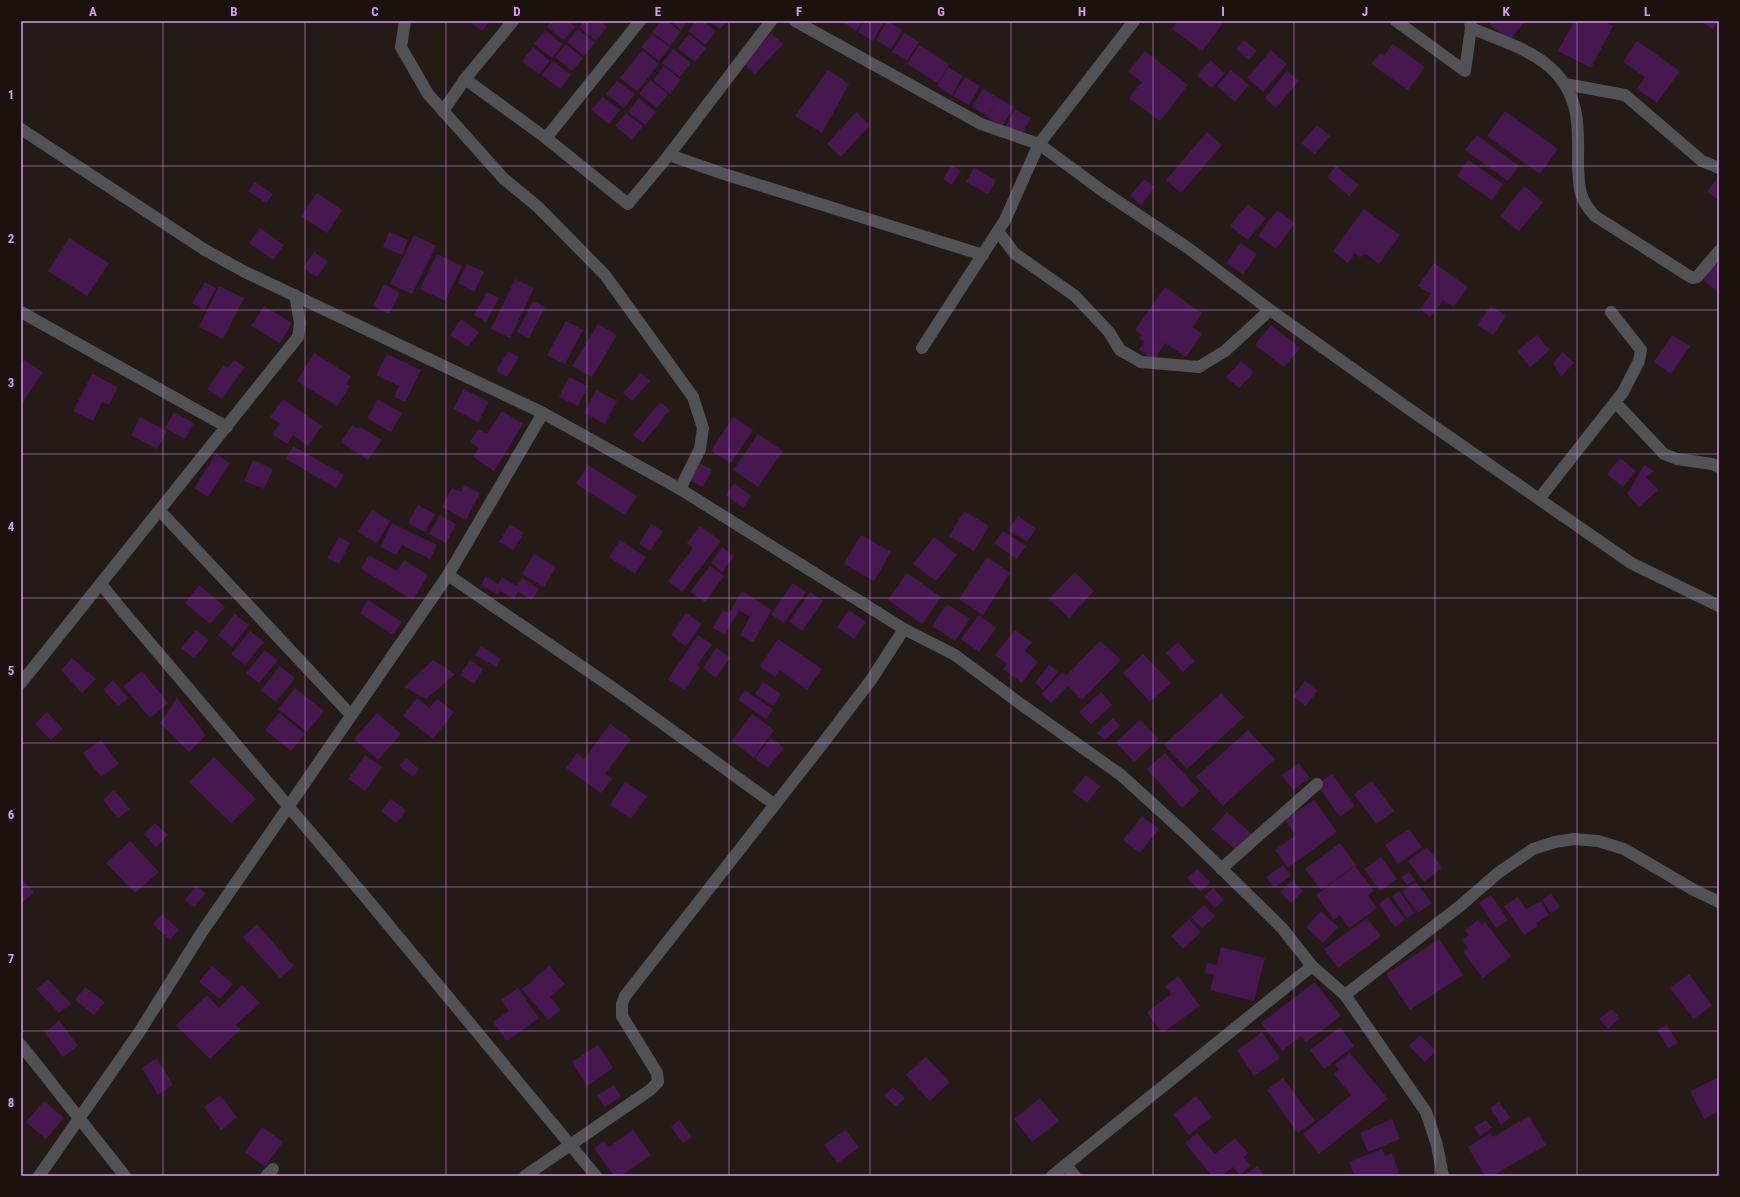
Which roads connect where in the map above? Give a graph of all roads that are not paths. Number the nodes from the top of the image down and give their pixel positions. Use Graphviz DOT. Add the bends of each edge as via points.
graph roads {
  1 [pos="406,21"];
  2 [pos="513,21"];
  3 [pos="640,21"];
  4 [pos="771,21"];
  5 [pos="794,21"];
  6 [pos="1134,21"];
  7 [pos="1396,21"];
  8 [pos="1471,24"];
  9 [pos="465,79"];
  10 [pos="1565,84"];
  11 [pos="443,111"];
  12 [pos="21,129"];
  13 [pos="546,138"];
  14 [pos="1039,144"];
  15 [pos="669,155"];
  16 [pos="1719,168"];
  17 [pos="998,231"];
  18 [pos="1719,251"];
  19 [pos="983,255"];
  20 [pos="294,295"];
  21 [pos="1270,310"];
  22 [pos="21,312"];
  23 [pos="1611,312"];
  24 [pos="922,348"];
  25 [pos="1615,402"];
  26 [pos="543,413"];
  27 [pos="227,426"];
  28 [pos="1719,467"];
  29 [pos="680,489"];
  30 [pos="1539,499"];
  31 [pos="160,511"];
  32 [pos="448,575"];
  33 [pos="101,584"];
  34 [pos="1719,606"];
  35 [pos="904,629"];
  36 [pos="21,683"];
  37 [pos="351,715"];
  38 [pos="1317,784"];
  39 [pos="774,804"];
  40 [pos="288,806"];
  41 [pos="1222,869"];
  42 [pos="1719,902"];
  43 [pos="1312,966"];
  44 [pos="1345,995"];
  45 [pos="21,1045"];
  46 [pos="78,1118"];
  47 [pos="570,1146"];
  48 [pos="1066,1165"];
  49 [pos="39,1176"];
  50 [pos="125,1176"];
  51 [pos="525,1176"];
  52 [pos="596,1176"];
  53 [pos="1052,1176"];
  54 [pos="1075,1176"];
  55 [pos="1443,1176"];
  1 -- 11 [label="street" via="401,47 428,94"];
  2 -- 9 [label="street"];
  3 -- 13 [label="street"];
  4 -- 15 [label="street"];
  5 -- 14 [label="street" via="981,124"];
  6 -- 14 [label="street"];
  7 -- 8 [label="street" via="1465,71"];
  8 -- 10 [label="street" via="1534,55 1562,78"];
  9 -- 11 [label="street"];
  9 -- 13 [label="street"];
  10 -- 16 [label="street" via="1625,95 1702,161"];
  10 -- 18 [label="street" via="1576,115 1579,192 1585,205 1595,216 1690,278 1697,277"];
  11 -- 29 [label="street" via="504,179 538,207 605,275 693,396 703,428 700,449"];
  12 -- 20 [label="street" via="205,250 244,272"];
  13 -- 15 [label="street" via="628,204"];
  14 -- 17 [label="street"];
  14 -- 21 [label="street" via="1104,192 1188,248"];
  15 -- 19 [label="street"];
  17 -- 19 [label="street"];
  17 -- 21 [label="street" via="1014,253 1075,296 1109,332 1120,350 1141,362 1199,367 1225,351"];
  19 -- 24 [label="street"];
  20 -- 26 [label="street"];
  20 -- 27 [label="street" via="300,323 298,337"];
  21 -- 30 [label="street"];
  22 -- 27 [label="street"];
  23 -- 25 [label="street" via="1641,350 1639,361"];
  25 -- 28 [label="street" via="1664,454"];
  25 -- 30 [label="street"];
  26 -- 29 [label="street"];
  26 -- 32 [label="street"];
  27 -- 31 [label="street"];
  29 -- 35 [label="street"];
  30 -- 34 [label="street" via="1631,563"];
  31 -- 33 [label="street"];
  31 -- 37 [label="street"];
  32 -- 37 [label="street"];
  32 -- 39 [label="street" via="616,690"];
  33 -- 36 [label="street"];
  33 -- 40 [label="street"];
  35 -- 39 [label="street" via="871,680"];
  35 -- 41 [label="street" via="954,654 1121,775"];
  37 -- 40 [label="street"];
  38 -- 41 [label="street"];
  39 -- 47 [label="street" via="625,996 622,1016 657,1073 658,1082"];
  40 -- 46 [label="street" via="202,932 138,1034"];
  40 -- 47 [label="street"];
  41 -- 43 [label="street" via="1282,928"];
  42 -- 44 [label="street" via="1624,849 1598,841 1574,839 1555,842 1533,849 1498,874"];
  43 -- 44 [label="street"];
  43 -- 48 [label="street"];
  44 -- 55 [label="street" via="1426,1112 1437,1145"];
  45 -- 46 [label="street"];
  46 -- 49 [label="street"];
  46 -- 50 [label="street"];
  47 -- 51 [label="street"];
  47 -- 52 [label="street"];
  48 -- 53 [label="street"];
  48 -- 54 [label="street"];
}
